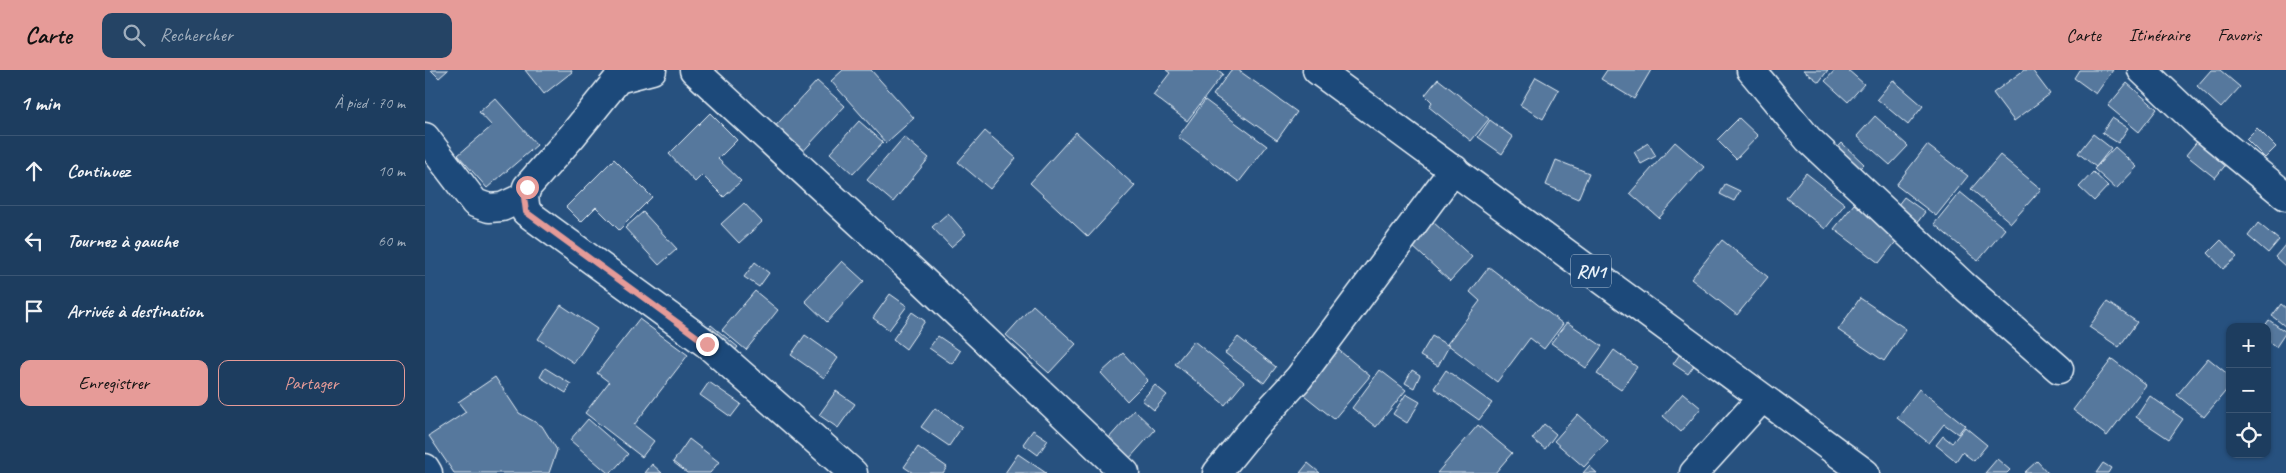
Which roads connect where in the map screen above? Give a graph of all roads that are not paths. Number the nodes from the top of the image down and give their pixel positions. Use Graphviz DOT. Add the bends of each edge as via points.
graph roads {
  1 [pos="652,70"];
  2 [pos="694,70"];
  3 [pos="1317,70"];
  4 [pos="1751,70"];
  5 [pos="2142,70"];
  6 [pos="614,75"];
  7 [pos="425,137"];
  8 [pos="1454,169"];
  9 [pos="2286,196"];
  10 [pos="524,197"];
  11 [pos="2059,369"];
  12 [pos="1762,398"];
  13 [pos="425,468"];
  14 [pos="427,473"];
  15 [pos="853,473"];
  16 [pos="1125,473"];
  17 [pos="1217,473"];
  18 [pos="1694,473"];
  19 [pos="1865,473"];
  1 -- 6 [label="main road"];
  2 -- 16 [label="main road"];
  3 -- 8 [label="main road, RN1"];
  4 -- 11 [label="main road" via="1808,139 1963,285"];
  5 -- 9 [label="main road" via="2203,128"];
  6 -- 10 [label="main road" via="573,136 527,187"];
  7 -- 10 [label="main road" via="475,202 489,208 502,207"];
  8 -- 12 [label="main road, RN1"];
  8 -- 17 [label="main road" via="1299,378"];
  10 -- 15 [label="main road" via="526,212 707,344"];
  12 -- 18 [label="main road"];
  12 -- 19 [label="main road, RN1"];
  13 -- 14 [label="main road"];
}
